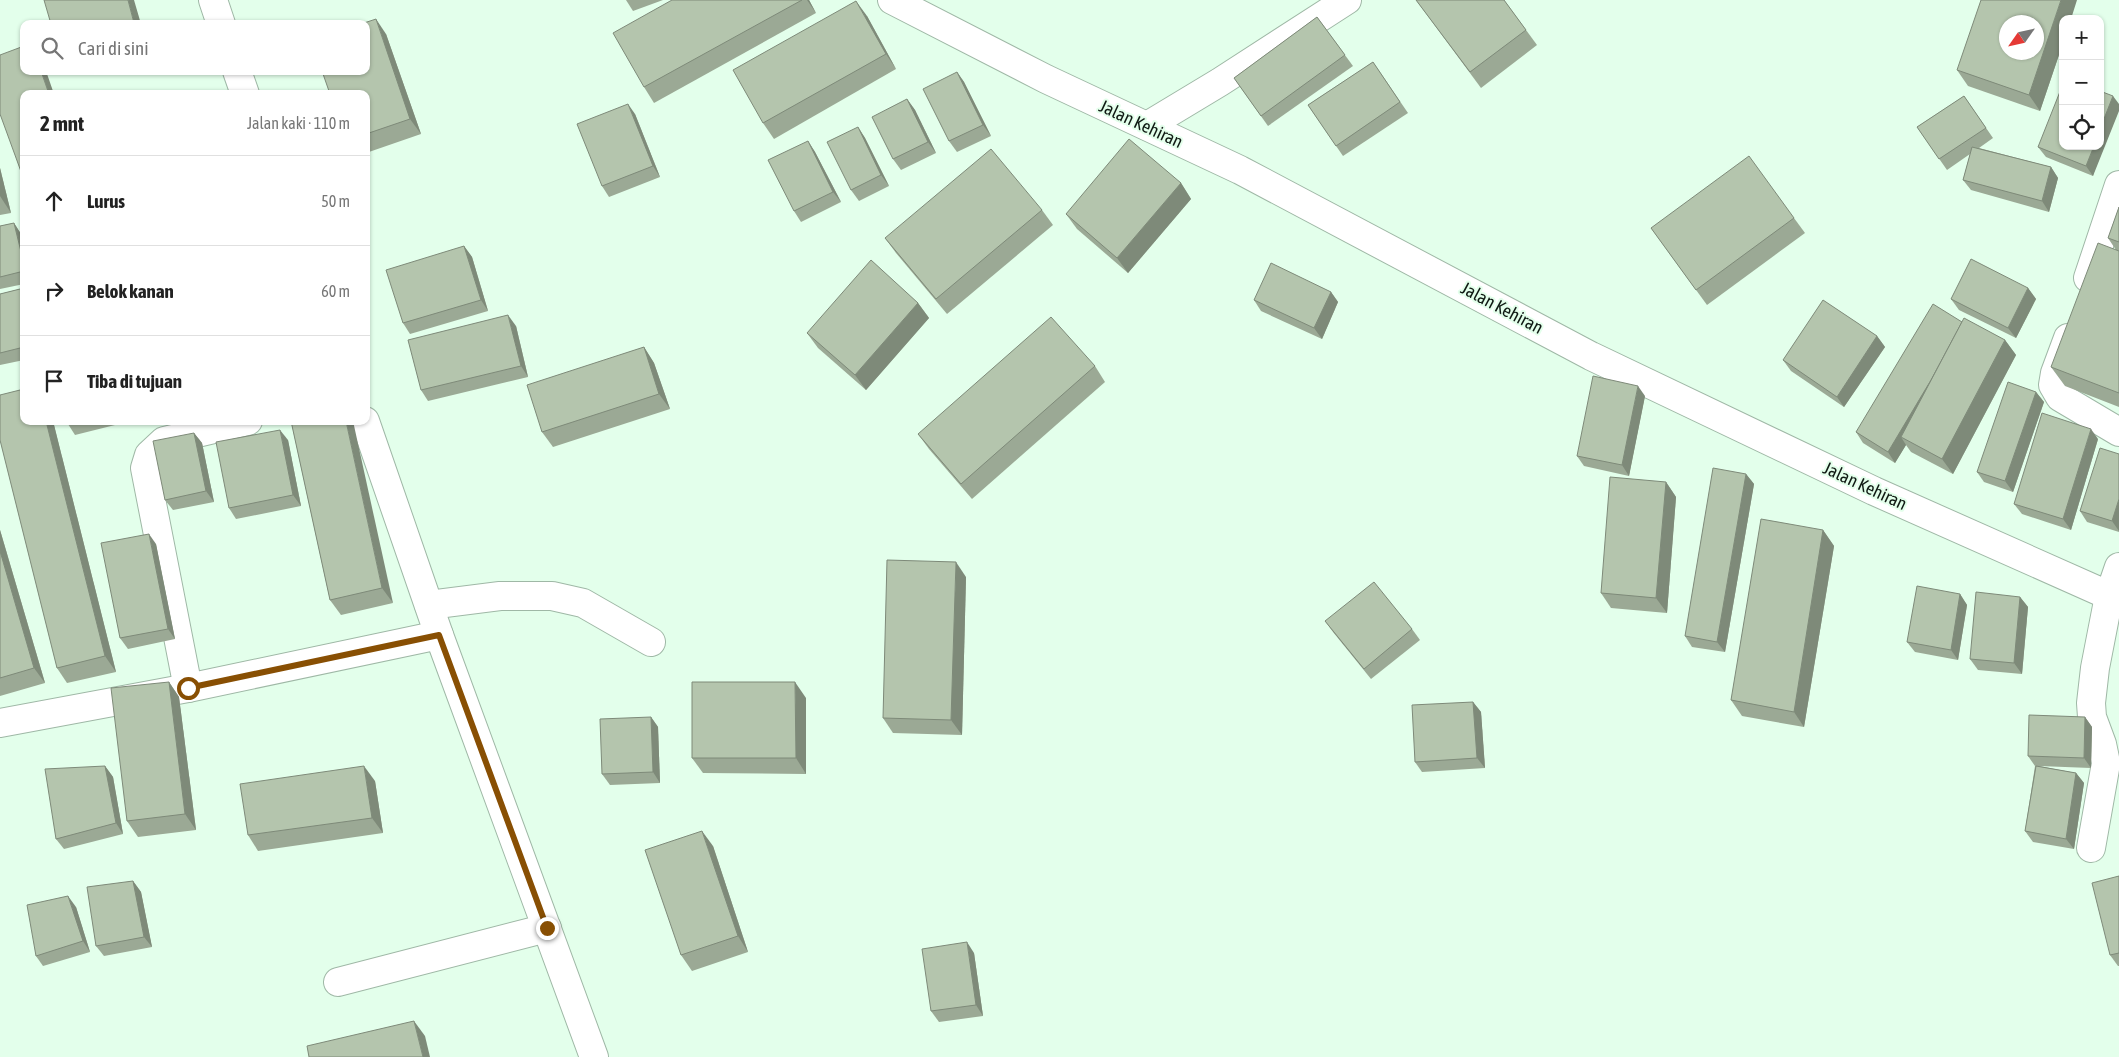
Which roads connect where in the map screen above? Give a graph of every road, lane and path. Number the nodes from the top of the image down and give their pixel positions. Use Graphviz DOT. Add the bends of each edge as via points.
graph roads {
  1 [pos="213,0"];
  2 [pos="892,0"];
  3 [pos="1346,0"];
  4 [pos="220,20"];
  5 [pos="239,75"];
  6 [pos="244,90"];
  7 [pos="1147,126"];
  8 [pos="2119,185"];
  9 [pos="231,425"];
  10 [pos="366,425"];
  11 [pos="2119,432"];
  12 [pos="2119,567"];
  13 [pos="2114,598"];
  14 [pos="429,604"];
  15 [pos="439,635"];
  16 [pos="651,642"];
  17 [pos="188,688"];
  18 [pos="0,723"];
  19 [pos="2091,848"];
  20 [pos="547,928"];
  21 [pos="338,982"];
  22 [pos="594,1057"];
  1 -- 4 [label="street"];
  2 -- 7 [label="street, Jalan Kehiran" via="1046,79"];
  3 -- 7 [label="street"];
  5 -- 6 [label="street"];
  7 -- 13 [label="street, Jalan Kehiran" via="1257,179 1591,356 1874,491"];
  8 -- 11 [label="street" via="2053,385 2060,397"];
  9 -- 17 [label="street" via="164,441 149,455 145,468"];
  10 -- 14 [label="street"];
  12 -- 13 [label="street"];
  13 -- 19 [label="street" via="2095,668 2091,703 2106,763"];
  14 -- 15 [label="street"];
  14 -- 16 [label="street" via="500,596 552,596 583,603"];
  15 -- 17 [label="street"];
  15 -- 20 [label="street"];
  17 -- 18 [label="street"];
  20 -- 21 [label="street"];
  20 -- 22 [label="street"];
}
